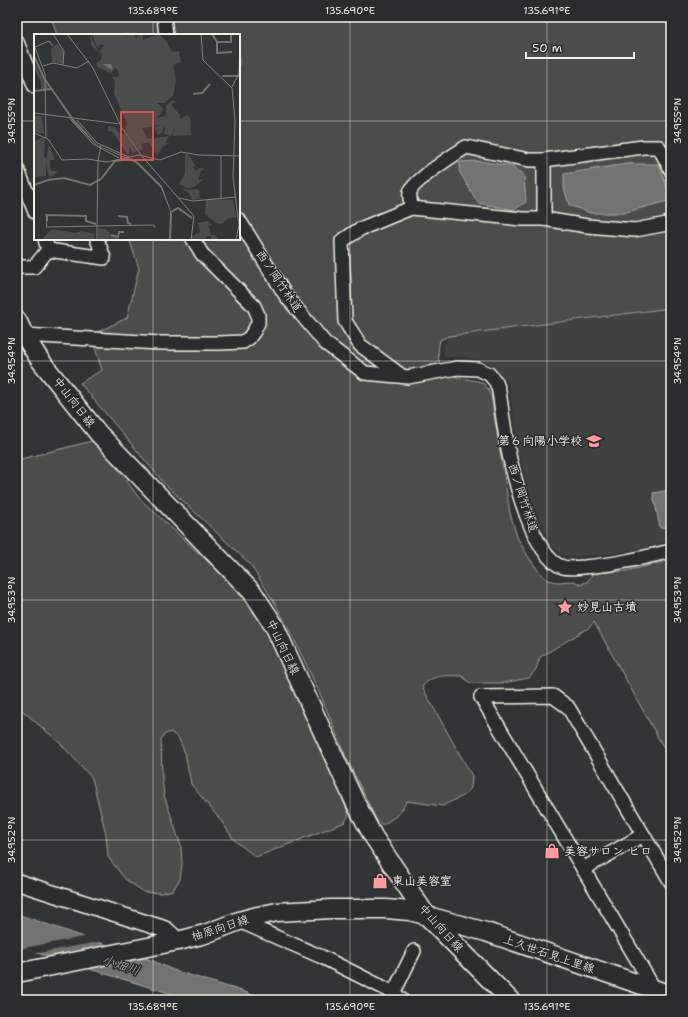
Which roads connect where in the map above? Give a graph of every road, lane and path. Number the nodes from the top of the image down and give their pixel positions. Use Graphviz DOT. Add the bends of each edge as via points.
graph roads {
  1 [pos="164,17"];
  2 [pos="166,34"];
  3 [pos="17,42"];
  4 [pos="34,84"];
  5 [pos="544,160"];
  6 [pos="17,168"];
  7 [pos="671,170"];
  8 [pos="411,208"];
  9 [pos="34,210"];
  10 [pos="544,219"];
  11 [pos="671,221"];
  12 [pos="240,222"];
  13 [pos="97,240"];
  14 [pos="194,240"];
  15 [pos="47,244"];
  16 [pos="17,267"];
  17 [pos="21,328"];
  18 [pos="404,377"];
  19 [pos="671,551"];
  20 [pos="643,835"];
  21 [pos="584,869"];
  22 [pos="17,882"];
  23 [pos="671,882"];
  24 [pos="426,915"];
  25 [pos="239,921"];
  26 [pos="178,941"];
  27 [pos="414,951"];
  28 [pos="21,973"];
  29 [pos="663,993"];
  30 [pos="397,996"];
  31 [pos="510,1000"];
  1 -- 2 [label="street"];
  3 -- 4 [label="street"];
  5 -- 7 [label="street" via="659,147"];
  5 -- 8 [label="street" via="529,160 466,147 415,184 410,192"];
  5 -- 10 [label="street"];
  6 -- 9 [label="street"];
  8 -- 10 [label="street"];
  8 -- 18 [label="street" via="360,229 342,241 345,321 360,345"];
  10 -- 11 [label="street" via="635,230"];
  12 -- 18 [label="street, 西ノ岡竹林道" via="286,296 325,343 365,373"];
  13 -- 15 [label="street" via="104,258"];
  14 -- 17 [label="street" via="202,254 254,306 258,323 249,338 243,342 159,343"];
  15 -- 16 [label="street" via="34,267"];
  17 -- 24 [label="main road, 中山向日線" via="40,360 98,433 252,593 274,625 373,836"];
  18 -- 19 [label="street, 西ノ岡竹林道" via="457,368 478,369 489,374 496,382 520,497 540,547 553,562 563,567 604,566"];
  20 -- 21 [label="street"];
  20 -- 21 [label="street" via="568,707 553,696 481,697"];
  20 -- 23 [label="street"];
  21 -- 29 [label="street"];
  22 -- 26 [label="street" via="158,927 166,930"];
  24 -- 25 [label="main road, 柚原向日線" via="398,909 331,909 277,912"];
  24 -- 29 [label="main road, 上久世石見上里線" via="486,932"];
  24 -- 31 [label="main road, 中山向日線"];
  25 -- 26 [label="main road, 柚原向日線"];
  25 -- 30 [label="street" via="322,957"];
  26 -- 28 [label="main road, 柚原向日線"];
  27 -- 30 [label="street" via="396,988"];
}
